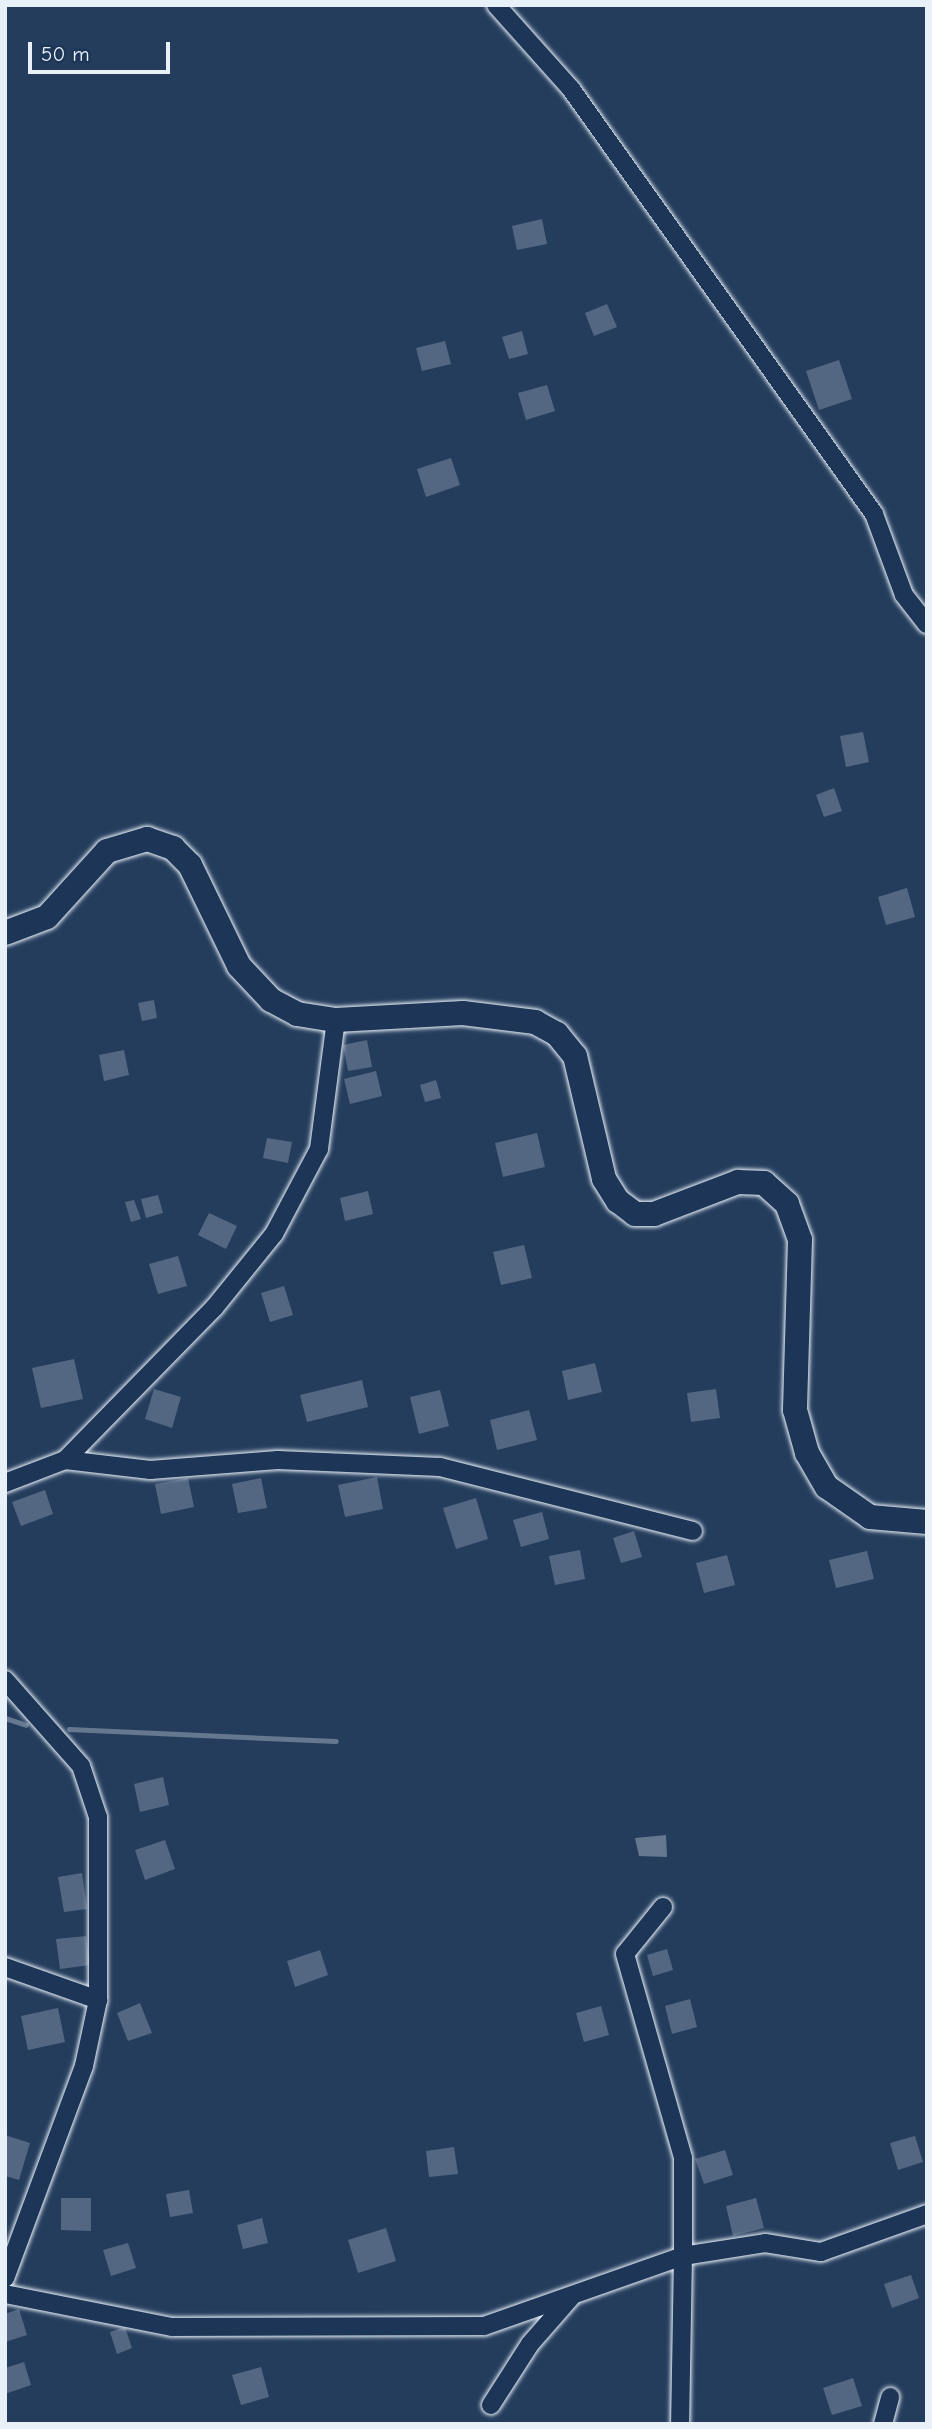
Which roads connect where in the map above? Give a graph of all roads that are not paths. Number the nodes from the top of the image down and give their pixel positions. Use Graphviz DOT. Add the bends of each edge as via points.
graph roads {
  1 [pos="496,5"];
  2 [pos="927,625"];
  3 [pos="5,933"];
  4 [pos="336,1020"];
  5 [pos="65,1460"];
  6 [pos="5,1483"];
  7 [pos="927,1522"];
  8 [pos="693,1531"];
  9 [pos="5,1680"];
  10 [pos="663,1908"];
  11 [pos="5,1967"];
  12 [pos="98,2000"];
  13 [pos="927,2214"];
  14 [pos="683,2256"];
  15 [pos="5,2278"];
  16 [pos="5,2294"];
  17 [pos="572,2295"];
  18 [pos="890,2397"];
  19 [pos="491,2405"];
  20 [pos="680,2424"];
  21 [pos="883,2424"];
  1 -- 2 [label="street" via="571,89 874,514 904,595"];
  3 -- 4 [label="main road" via="47,917 107,851 147,839 160,842 190,865 239,966 271,1000 297,1014"];
  4 -- 5 [label="street" via="319,1149 274,1234 214,1308"];
  4 -- 7 [label="main road" via="463,1013 535,1022 557,1034 575,1056 604,1179 635,1214 682,1208 738,1182 764,1183 787,1203 800,1240 795,1410 807,1453 827,1487 870,1517"];
  5 -- 6 [label="street"];
  5 -- 8 [label="street" via="150,1470 278,1460 440,1467"];
  9 -- 12 [label="street" via="81,1766 98,1817"];
  10 -- 14 [label="street" via="625,1954 683,2158"];
  11 -- 12 [label="street"];
  12 -- 15 [label="street" via="83,2066"];
  13 -- 14 [label="street" via="821,2252 765,2243"];
  14 -- 17 [label="street"];
  14 -- 20 [label="street"];
  16 -- 17 [label="street" via="172,2327 484,2326"];
  17 -- 19 [label="street" via="530,2344"];
  18 -- 21 [label="street"];
}
